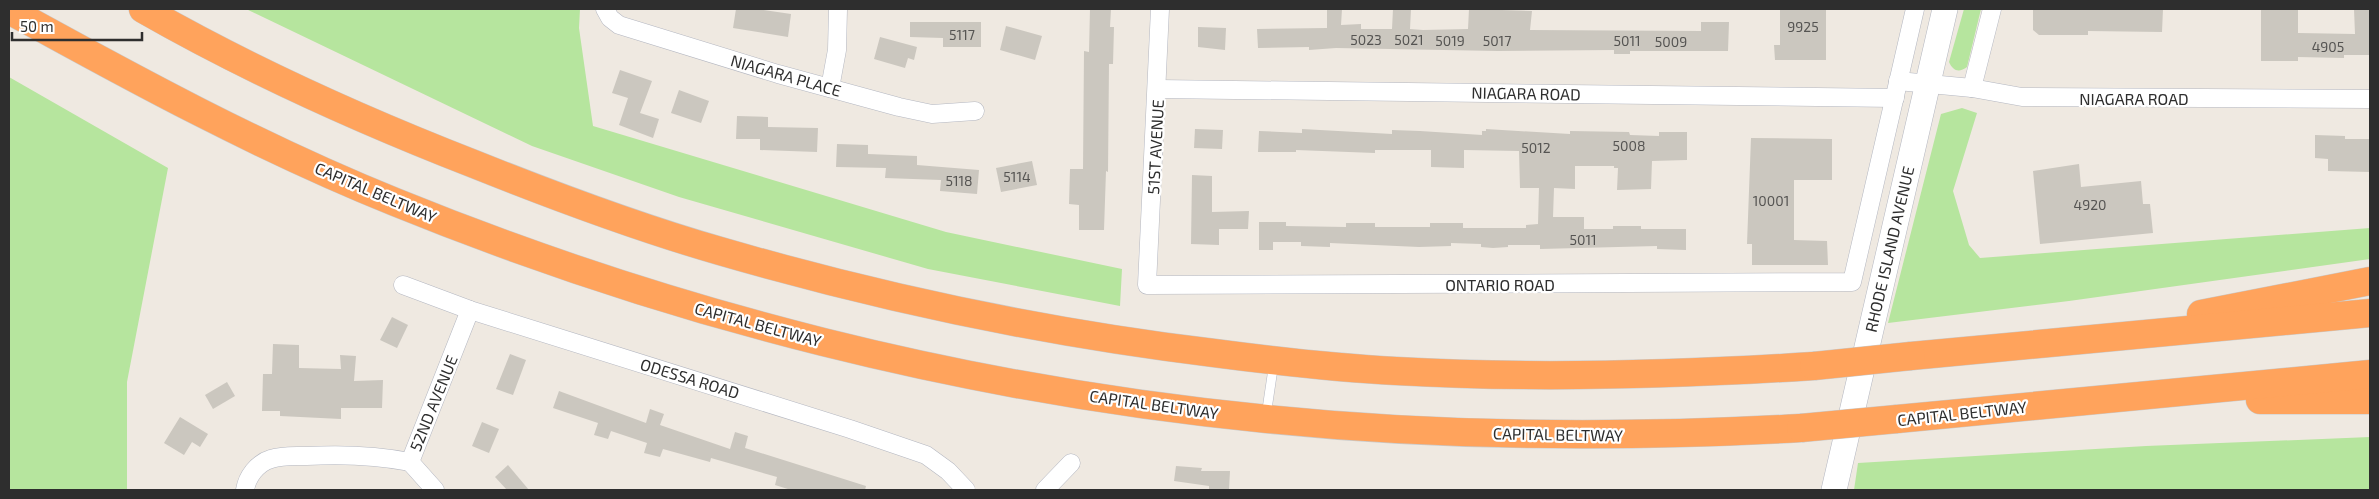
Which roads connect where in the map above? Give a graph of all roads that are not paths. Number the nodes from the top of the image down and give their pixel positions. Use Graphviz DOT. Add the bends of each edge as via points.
graph roads {
  1 [pos="143,9"];
  2 [pos="838,9"];
  3 [pos="1160,9"];
  4 [pos="1915,9"];
  5 [pos="1945,9"];
  6 [pos="1992,9"];
  7 [pos="9,10"];
  8 [pos="605,10"];
  9 [pos="1928,85"];
  10 [pos="830,88"];
  11 [pos="1972,88"];
  12 [pos="1158,89"];
  13 [pos="1897,90"];
  14 [pos="2370,99"];
  15 [pos="975,111"];
  16 [pos="2370,281"];
  17 [pos="1852,282"];
  18 [pos="403,284"];
  19 [pos="1147,285"];
  20 [pos="470,310"];
  21 [pos="2370,313"];
  22 [pos="2067,342"];
  23 [pos="1274,360"];
  24 [pos="2370,374"];
  25 [pos="2099,400"];
  26 [pos="2370,400"];
  27 [pos="1266,419"];
  28 [pos="410,462"];
  29 [pos="1071,463"];
  30 [pos="245,490"];
  31 [pos="435,490"];
  32 [pos="966,490"];
  33 [pos="1045,490"];
  34 [pos="1834,490"];
  1 -- 23 [label="highway" via="298,88 414,141 563,200 718,251 866,290 1001,320 1150,345"];
  2 -- 10 [label="street" via="837,50"];
  3 -- 12 [label="street, 51ST AVENUE"];
  4 -- 13 [label="street, RHODE ISLAND AVENUE"];
  5 -- 9 [label="street, RHODE ISLAND AVENUE"];
  6 -- 11 [label="street"];
  7 -- 27 [label="highway, CAPITAL BELTWAY" via="149,88 272,147 393,201 544,259 699,309 850,349 988,378 1142,404"];
  8 -- 10 [label="street, NIAGARA PLACE" via="619,25"];
  9 -- 11 [label="street, NIAGARA ROAD"];
  9 -- 13 [label="street, NIAGARA ROAD"];
  9 -- 34 [label="street, RHODE ISLAND AVENUE"];
  10 -- 15 [label="street, NIAGARA PLACE" via="932,114"];
  11 -- 14 [label="street, NIAGARA ROAD" via="2022,98"];
  12 -- 13 [label="street, NIAGARA ROAD"];
  12 -- 19 [label="street, 51ST AVENUE"];
  13 -- 17 [label="street, RHODE ISLAND AVENUE"];
  16 -- 22 [label="highway"];
  17 -- 19 [label="street, ONTARIO ROAD"];
  18 -- 20 [label="street, ODESSA ROAD"];
  20 -- 28 [label="street, 52ND AVENUE"];
  20 -- 32 [label="street, ODESSA ROAD" via="926,455"];
  21 -- 22 [label="highway"];
  22 -- 23 [label="highway, bridge" via="1814,366 1712,372 1512,375 1394,371"];
  23 -- 27 [label="lane"];
  24 -- 25 [label="highway, CAPITAL BELTWAY"];
  25 -- 26 [label="highway"];
  25 -- 27 [label="highway, CAPITAL BELTWAY, bridge" via="1801,428 1623,435 1392,429"];
  28 -- 30 [label="street" via="345,454 281,457 261,464"];
  28 -- 31 [label="street, 52ND AVENUE"];
  29 -- 33 [label="street"];
}
